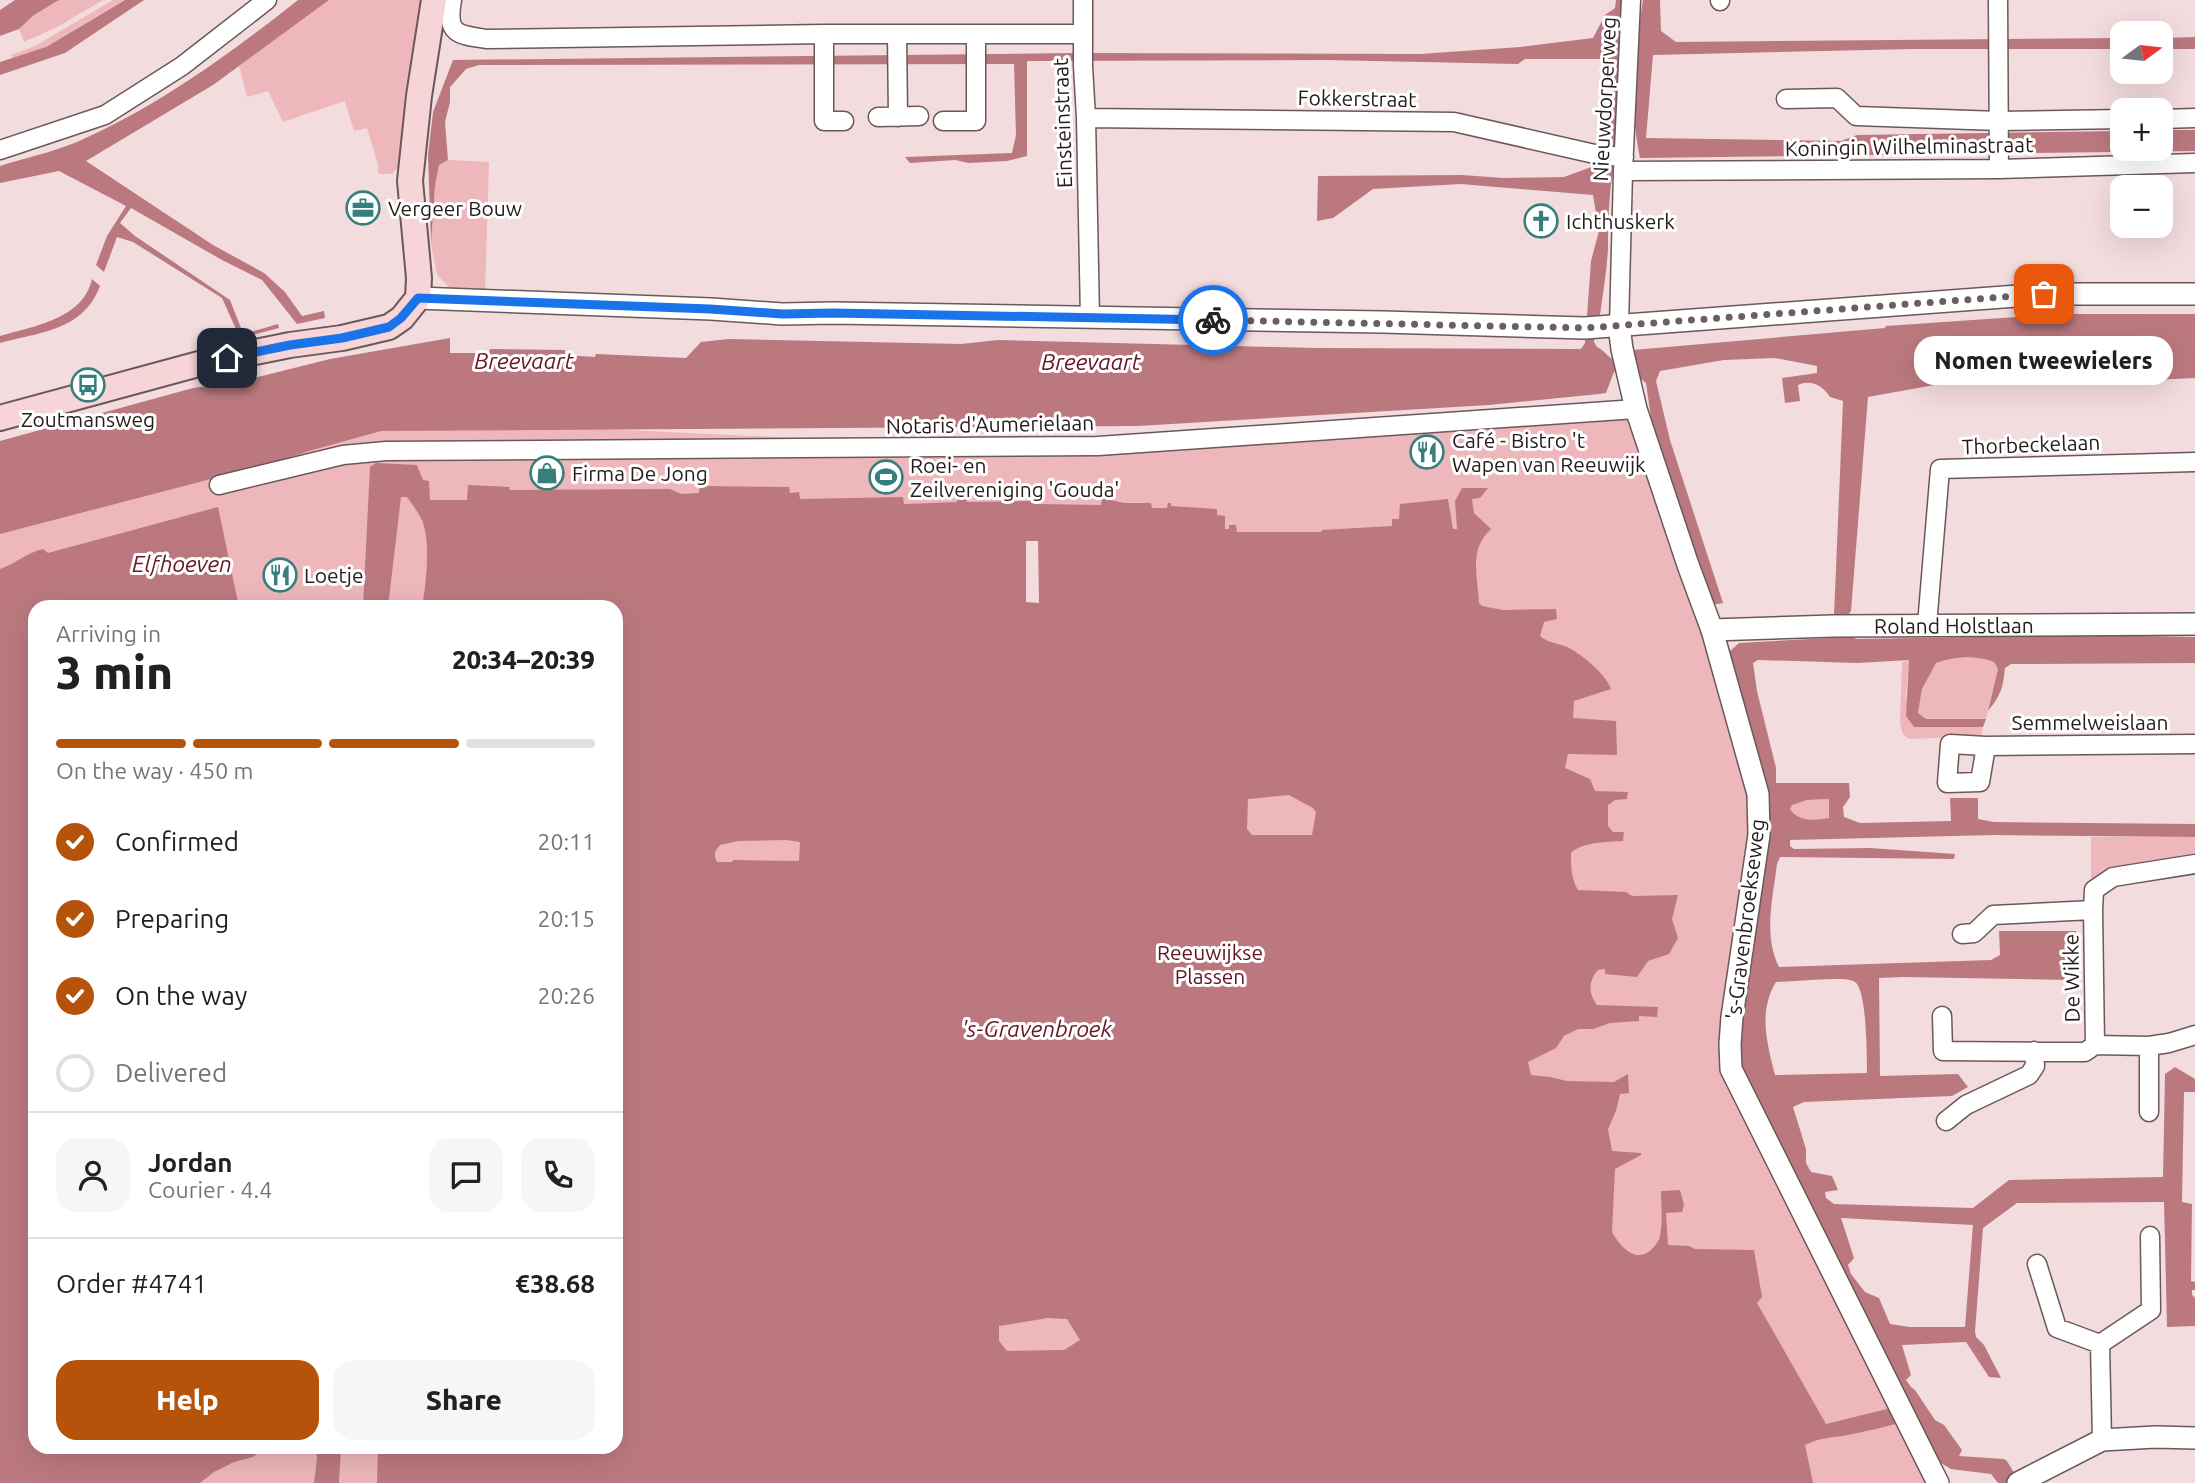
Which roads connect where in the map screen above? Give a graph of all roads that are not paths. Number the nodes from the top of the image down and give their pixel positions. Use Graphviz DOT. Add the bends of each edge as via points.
graph roads {
  1 [pos="267,0"];
  2 [pos="435,0"];
  3 [pos="453,0"];
  4 [pos="1083,0"];
  5 [pos="1631,0"];
  6 [pos="1998,0"];
  7 [pos="824,34"];
  8 [pos="897,34"];
  9 [pos="976,34"];
  10 [pos="1082,40"];
  11 [pos="1786,99"];
  12 [pos="919,116"];
  13 [pos="878,117"];
  14 [pos="898,117"];
  15 [pos="1086,118"];
  16 [pos="2195,118"];
  17 [pos="2173,119"];
  18 [pos="2110,120"];
  19 [pos="844,121"];
  20 [pos="943,121"];
  21 [pos="1999,125"];
  22 [pos="0,150"];
  23 [pos="1621,162"];
  24 [pos="1999,163"];
  25 [pos="2195,163"];
  26 [pos="2195,293"];
  27 [pos="418,298"];
  28 [pos="1090,318"];
  29 [pos="1619,326"];
  30 [pos="1636,409"];
  31 [pos="0,418"];
  32 [pos="2195,462"];
  33 [pos="219,485"];
  34 [pos="2195,624"];
  35 [pos="1927,625"];
  36 [pos="1712,630"];
  37 [pos="2195,744"];
  38 [pos="1986,746"];
  39 [pos="2195,864"];
  40 [pos="2093,910"];
  41 [pos="1962,934"];
  42 [pos="1942,1016"];
  43 [pos="2195,1035"];
  44 [pos="2095,1045"];
  45 [pos="2149,1046"];
  46 [pos="2034,1051"];
  47 [pos="2149,1112"];
  48 [pos="1945,1121"];
  49 [pos="2150,1236"];
  50 [pos="2037,1264"];
  51 [pos="2100,1344"];
  52 [pos="2195,1438"];
  53 [pos="2102,1440"];
  54 [pos="2023,1480"];
  55 [pos="1938,1483"];
  1 -- 22 [label="street" via="182,66 105,115"];
  2 -- 27 [label="main road" via="410,181"];
  3 -- 7 [label="street, Einsteinstraat" via="451,26 457,33 487,39"];
  4 -- 10 [label="street"];
  5 -- 23 [label="street, Nieuwdorperweg"];
  6 -- 21 [label="street"];
  7 -- 8 [label="street, Einsteinstraat"];
  7 -- 19 [label="street" via="824,121"];
  8 -- 9 [label="street, Einsteinstraat"];
  8 -- 14 [label="street"];
  9 -- 10 [label="street, Einsteinstraat"];
  9 -- 20 [label="street" via="976,121"];
  10 -- 15 [label="street, Einsteinstraat"];
  11 -- 21 [label="street, Koningin Wilhelminastraat" via="1837,98 1856,116"];
  12 -- 14 [label="street"];
  13 -- 14 [label="street"];
  15 -- 23 [label="street, Fokkerstraat" via="1454,122"];
  15 -- 28 [label="street, Einsteinstraat"];
  16 -- 17 [label="street"];
  18 -- 21 [label="street, Koningin Wilhelminastraat"];
  21 -- 24 [label="street"];
  23 -- 24 [label="street, Koningin Wilhelminastraat" via="1684,171"];
  23 -- 29 [label="street, Nieuwdorperweg"];
  24 -- 25 [label="street, Koningin Wilhelminastraat"];
  26 -- 29 [label="street" via="2044,294"];
  27 -- 28 [label="street" via="782,314"];
  27 -- 31 [label="main road" via="389,327 290,345 250,361 206,362"];
  28 -- 29 [label="street"];
  29 -- 30 [label="street, 's-Gravenbroekseweg"];
  30 -- 33 [label="street, Notaris d'Aumerielaan" via="1098,446 386,451 343,455"];
  30 -- 36 [label="street, 's-Gravenbroekseweg"];
  32 -- 35 [label="street, Thorbeckelaan" via="1940,469"];
  34 -- 35 [label="street, Roland Holstlaan"];
  35 -- 36 [label="street, Roland Holstlaan"];
  36 -- 55 [label="street, 's-Gravenbroekseweg" via="1758,794 1759,835 1732,1017 1731,1069"];
  37 -- 38 [label="street, Semmelweislaan"];
  39 -- 40 [label="street" via="2113,877 2094,890"];
  40 -- 41 [label="street" via="1993,915 1974,933"];
  40 -- 44 [label="street, De Wikke"];
  42 -- 46 [label="street" via="1943,1051"];
  43 -- 45 [label="street"];
  44 -- 45 [label="street"];
  44 -- 46 [label="street" via="2085,1052"];
  45 -- 47 [label="street"];
  46 -- 48 [label="street" via="2035,1066 2029,1075 1966,1105"];
  49 -- 51 [label="street" via="2151,1310"];
  50 -- 51 [label="street" via="2057,1328"];
  51 -- 53 [label="street"];
  52 -- 53 [label="street"];
  53 -- 54 [label="street"];
}
